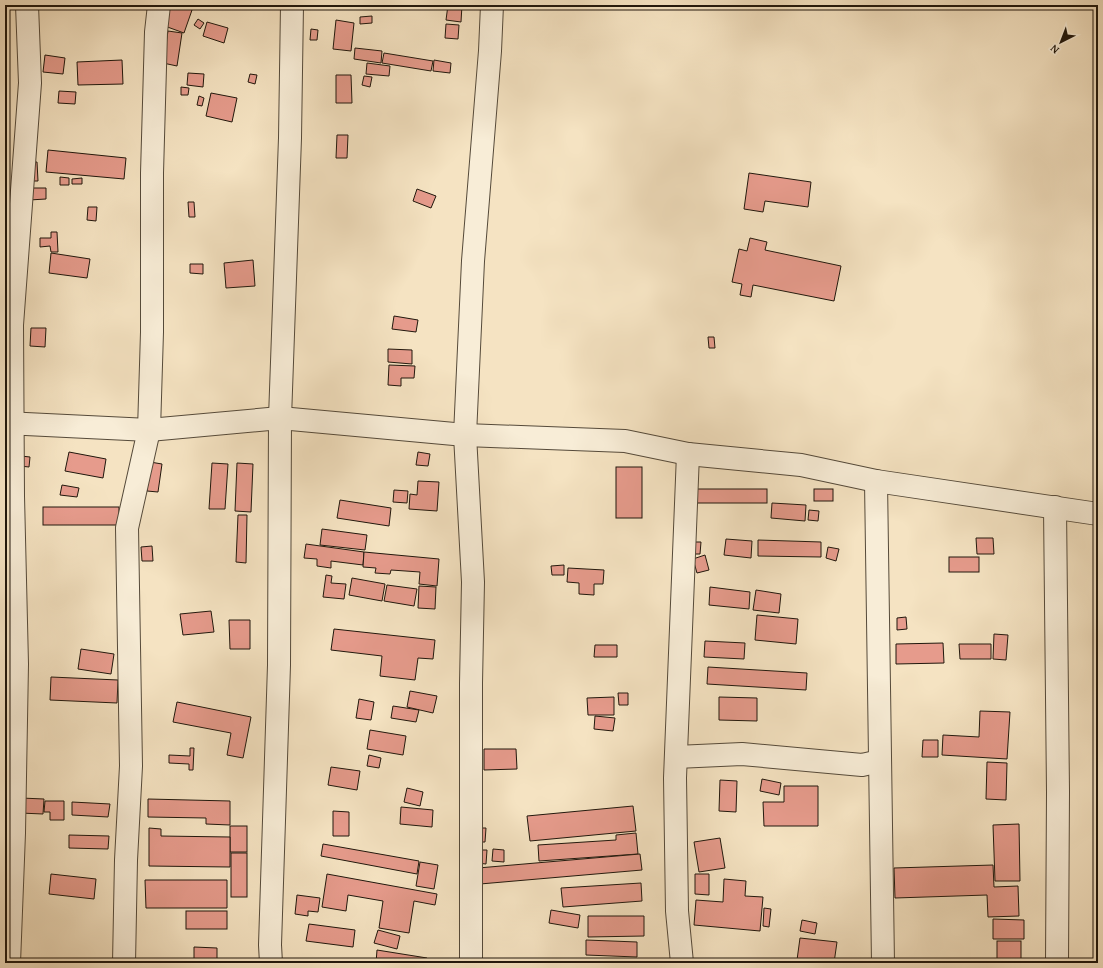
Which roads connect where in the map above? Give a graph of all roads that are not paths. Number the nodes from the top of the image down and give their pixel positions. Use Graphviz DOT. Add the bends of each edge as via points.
graph roads {
  1 [pos="28,5"];
  2 [pos="159,5"];
  3 [pos="292,5"];
  4 [pos="492,5"];
  5 [pos="280,418"];
  6 [pos="9,423"];
  7 [pos="149,430"];
  8 [pos="465,435"];
  9 [pos="688,454"];
  10 [pos="876,481"];
  11 [pos="1055,507"];
  12 [pos="1098,514"];
  13 [pos="676,757"];
  14 [pos="880,761"];
  15 [pos="9,868"];
  16 [pos="9,963"];
  17 [pos="124,963"];
  18 [pos="271,963"];
  19 [pos="471,963"];
  20 [pos="682,963"];
  21 [pos="883,963"];
  22 [pos="1057,963"];
  1 -- 6 [label="street" via="30,83 12,325"];
  2 -- 7 [label="street" via="152,173"];
  3 -- 5 [label="street"];
  4 -- 8 [label="street" via="473,261"];
  5 -- 7 [label="street"];
  5 -- 8 [label="street"];
  5 -- 18 [label="street" via="279,665"];
  6 -- 7 [label="street"];
  6 -- 15 [label="street" via="17,664"];
  7 -- 17 [label="street" via="128,528 131,766"];
  8 -- 9 [label="street" via="625,441"];
  8 -- 19 [label="street" via="474,582 471,683"];
  9 -- 10 [label="street" via="801,465"];
  9 -- 13 [label="street"];
  10 -- 11 [label="street"];
  10 -- 14 [label="street"];
  11 -- 12 [label="street"];
  11 -- 22 [label="street"];
  13 -- 14 [label="street" via="742,754 862,765"];
  13 -- 20 [label="street" via="678,911"];
  14 -- 21 [label="street"];
  15 -- 16 [label="street"];
}
